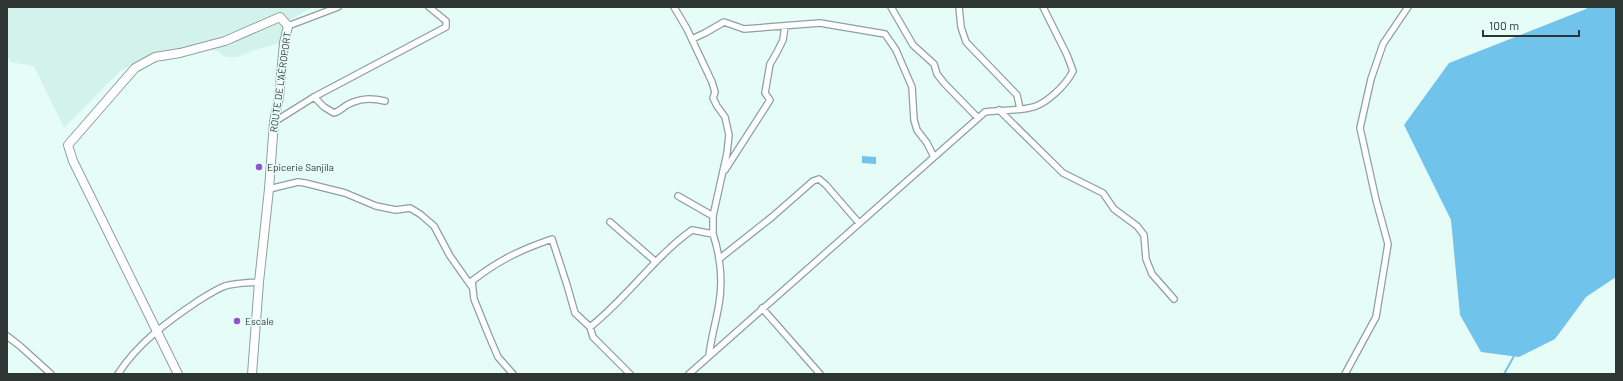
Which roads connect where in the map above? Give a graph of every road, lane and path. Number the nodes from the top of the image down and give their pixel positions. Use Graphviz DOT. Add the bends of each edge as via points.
graph roads {
  1 [pos="338,7"];
  2 [pos="429,7"];
  3 [pos="674,7"];
  4 [pos="891,7"];
  5 [pos="959,7"];
  6 [pos="1043,7"];
  7 [pos="1408,7"];
  8 [pos="288,26"];
  9 [pos="785,26"];
  10 [pos="692,39"];
  11 [pos="314,97"];
  12 [pos="385,101"];
  13 [pos="1020,109"];
  14 [pos="999,110"];
  15 [pos="978,118"];
  16 [pos="274,122"];
  17 [pos="934,157"];
  18 [pos="723,173"];
  19 [pos="269,189"];
  20 [pos="678,196"];
  21 [pos="713,216"];
  22 [pos="610,222"];
  23 [pos="859,223"];
  24 [pos="713,234"];
  25 [pos="719,259"];
  26 [pos="656,262"];
  27 [pos="258,282"];
  28 [pos="472,287"];
  29 [pos="1174,299"];
  30 [pos="762,308"];
  31 [pos="590,327"];
  32 [pos="156,331"];
  33 [pos="7,336"];
  34 [pos="709,356"];
  35 [pos="51,374"];
  36 [pos="118,374"];
  37 [pos="178,374"];
  38 [pos="252,374"];
  39 [pos="513,374"];
  40 [pos="630,374"];
  41 [pos="688,374"];
  42 [pos="820,374"];
  43 [pos="1345,374"];
  1 -- 8 [label="street"];
  2 -- 11 [label="street" via="446,21 446,27"];
  3 -- 10 [label="street"];
  4 -- 15 [label="street" via="913,44 934,64 937,74 944,83"];
  5 -- 13 [label="street" via="966,42 1017,95"];
  6 -- 13 [label="street" via="1073,71 1068,81 1040,104"];
  7 -- 43 [label="street" via="1383,44 1371,79 1360,128 1388,244 1376,317"];
  8 -- 16 [label="main road, ROUTE DE L'AÉROPORT"];
  8 -- 32 [label="main road, ROUTE DE L'AÉROPORT" via="280,17 225,42 155,57 135,68 68,145"];
  9 -- 10 [label="street" via="744,29 724,22"];
  9 -- 17 [label="street" via="820,23 885,34 896,50 912,87 917,130"];
  9 -- 18 [label="street" via="783,40 770,64 766,82 765,93 770,100"];
  10 -- 18 [label="street" via="712,82 717,106 725,117 729,135"];
  11 -- 12 [label="street" via="334,113 356,100 371,98"];
  11 -- 16 [label="street"];
  13 -- 14 [label="street"];
  14 -- 15 [label="street" via="985,112"];
  14 -- 29 [label="street" via="1058,168 1076,181 1104,194 1114,209 1137,226 1144,235 1146,259 1152,274"];
  15 -- 17 [label="street"];
  16 -- 19 [label="main road, ROUTE DE L'AÉROPORT"];
  17 -- 23 [label="street"];
  18 -- 21 [label="street"];
  19 -- 27 [label="main road, ROUTE DE L'AÉROPORT"];
  19 -- 28 [label="street" via="298,182 345,194 376,206 396,210 410,208 434,226 450,256"];
  20 -- 21 [label="street"];
  21 -- 24 [label="street"];
  22 -- 26 [label="street"];
  23 -- 25 [label="street" via="819,179 813,181"];
  23 -- 30 [label="street"];
  24 -- 25 [label="street"];
  24 -- 26 [label="street" via="692,230"];
  25 -- 34 [label="street" via="719,303"];
  26 -- 31 [label="street"];
  27 -- 32 [label="street" via="237,283 224,287 180,313"];
  27 -- 38 [label="main road, ROUTE DE L'AÉROPORT"];
  28 -- 31 [label="street" via="472,281 490,267 520,250 552,239 575,314"];
  28 -- 39 [label="street" via="474,299 498,356"];
  30 -- 34 [label="street"];
  30 -- 42 [label="street"];
  31 -- 40 [label="street" via="593,337"];
  32 -- 36 [label="street"];
  32 -- 37 [label="main road, ROUTE DE L'AÉROPORT"];
  33 -- 35 [label="street"];
  34 -- 41 [label="street"];
}
